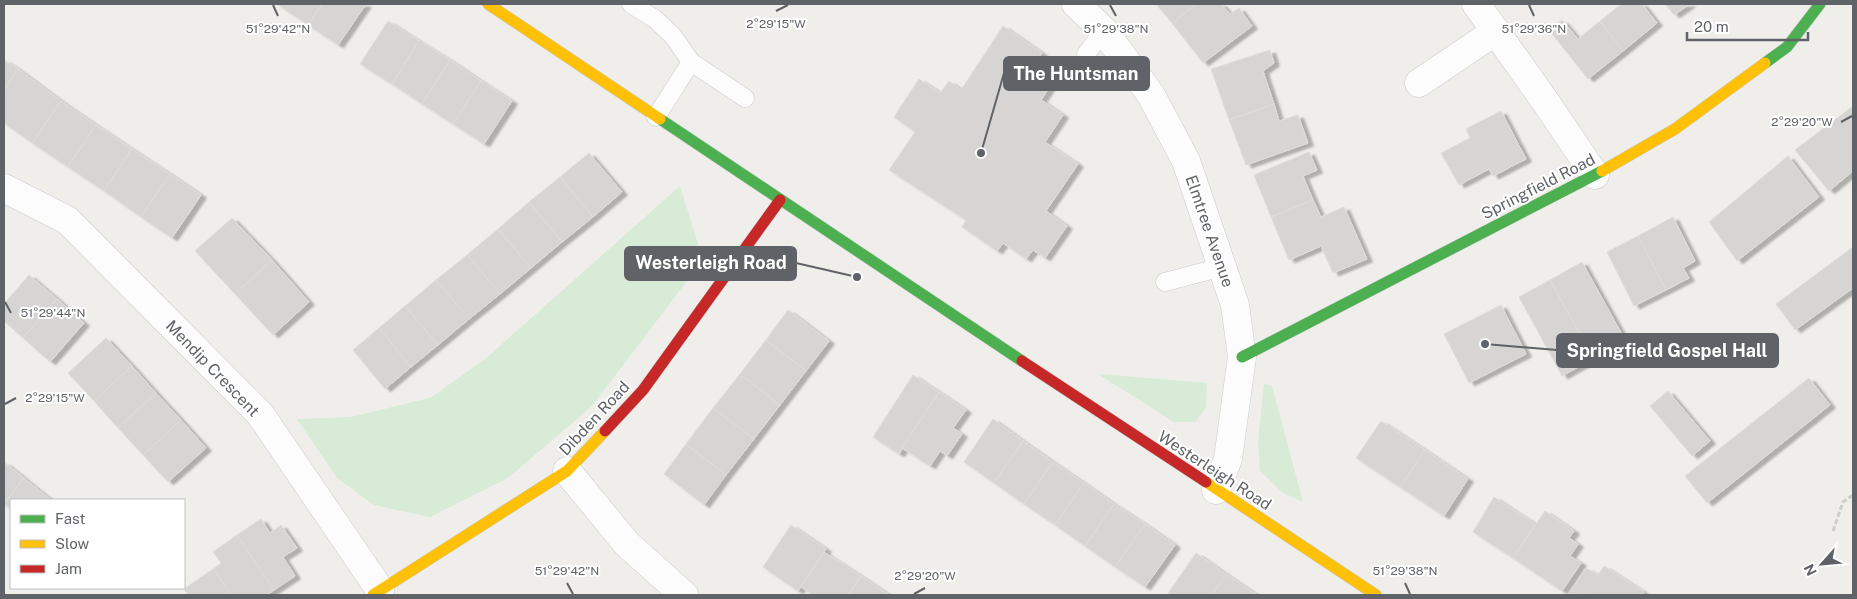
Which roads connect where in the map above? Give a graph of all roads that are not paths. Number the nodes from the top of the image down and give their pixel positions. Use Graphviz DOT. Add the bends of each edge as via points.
graph roads {
  1 [pos="488,4"];
  2 [pos="631,4"];
  3 [pos="1076,4"];
  4 [pos="1476,4"];
  5 [pos="1820,4"];
  6 [pos="1104,30"];
  7 [pos="1496,31"];
  8 [pos="1086,54"];
  9 [pos="691,62"];
  10 [pos="1419,82"];
  11 [pos="745,98"];
  12 [pos="656,117"];
  13 [pos="1596,175"];
  14 [pos="4,188"];
  15 [pos="780,200"];
  16 [pos="1222,267"];
  17 [pos="1165,282"];
  18 [pos="1242,357"];
  19 [pos="567,471"];
  20 [pos="1216,490"];
  21 [pos="376,593"];
  22 [pos="684,595"];
  23 [pos="1376,595"];
  1 -- 12 [label="street, Westerleigh Road"];
  2 -- 9 [label="lane" via="667,30"];
  3 -- 6 [label="street, Elmtree Avenue"];
  4 -- 7 [label="street"];
  5 -- 13 [label="street, Springfield Road" via="1786,47 1675,130"];
  6 -- 8 [label="lane"];
  6 -- 16 [label="street, Elmtree Avenue" via="1150,95 1186,162"];
  7 -- 10 [label="street"];
  7 -- 13 [label="street"];
  9 -- 11 [label="lane"];
  9 -- 12 [label="lane"];
  12 -- 15 [label="street, Westerleigh Road"];
  13 -- 18 [label="street, Springfield Road"];
  14 -- 21 [label="street, Mendip Crescent" via="67,220 260,414"];
  15 -- 19 [label="street, Dibden Road" via="643,390"];
  15 -- 20 [label="street, Westerleigh Road"];
  16 -- 17 [label="lane"];
  16 -- 18 [label="street, Elmtree Avenue" via="1235,305"];
  18 -- 20 [label="street, Elmtree Avenue" via="1228,459"];
  19 -- 21 [label="street, Dibden Road"];
  19 -- 22 [label="street" via="627,544"];
  20 -- 23 [label="street, Westerleigh Road"];
}
